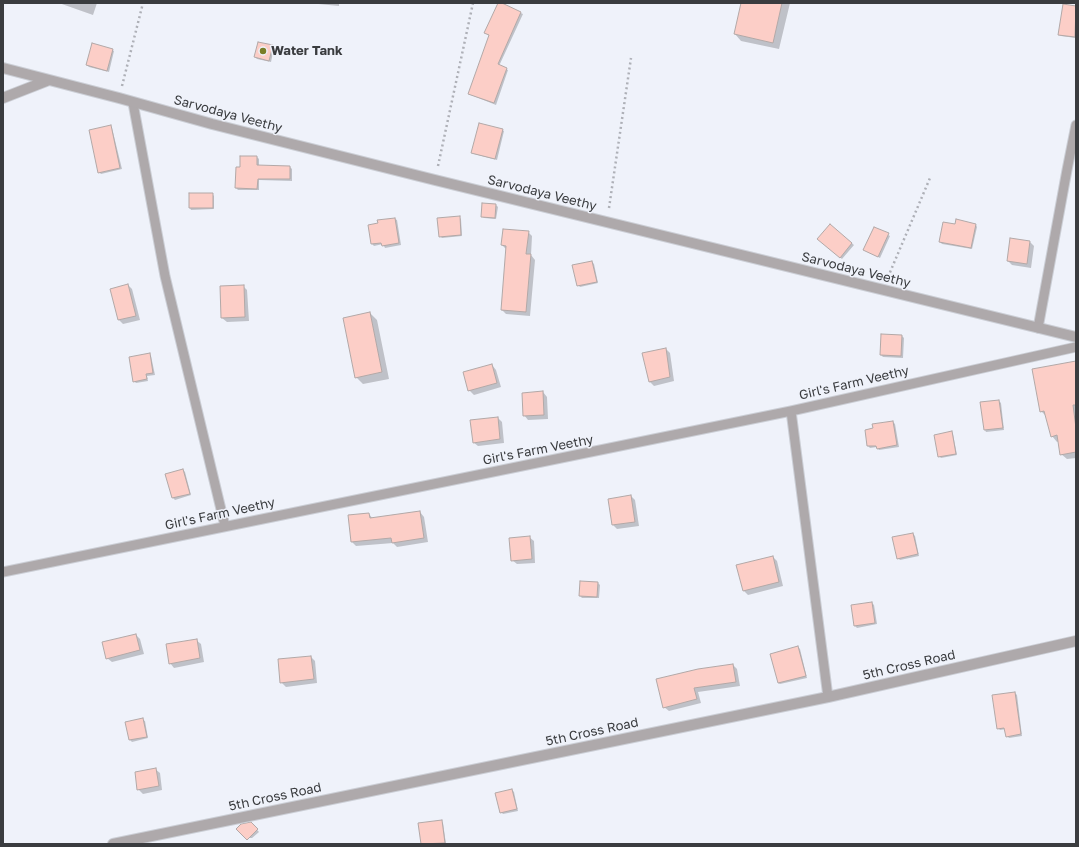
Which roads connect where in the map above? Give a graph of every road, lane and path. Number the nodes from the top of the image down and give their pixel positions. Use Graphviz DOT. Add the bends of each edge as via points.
graph roads {
  1 [pos="143,3"];
  2 [pos="473,3"];
  3 [pos="631,58"];
  4 [pos="3,68"];
  5 [pos="49,80"];
  6 [pos="3,98"];
  7 [pos="119,98"];
  8 [pos="133,103"];
  9 [pos="1076,125"];
  10 [pos="930,178"];
  11 [pos="435,180"];
  12 [pos="607,223"];
  13 [pos="882,290"];
  14 [pos="1038,328"];
  15 [pos="1076,337"];
  16 [pos="1076,347"];
  17 [pos="791,411"];
  18 [pos="225,526"];
  19 [pos="3,572"];
  20 [pos="1076,641"];
  21 [pos="828,697"];
  22 [pos="113,844"];
  1 -- 7 [label="path"];
  2 -- 11 [label="path"];
  3 -- 12 [label="path"];
  4 -- 5 [label="street, Sarvodaya Veethy"];
  5 -- 6 [label="street"];
  5 -- 7 [label="street, Sarvodaya Veethy"];
  7 -- 8 [label="street, Sarvodaya Veethy"];
  8 -- 11 [label="street, Sarvodaya Veethy"];
  8 -- 18 [label="lane" via="165,276"];
  9 -- 14 [label="lane"];
  10 -- 13 [label="path"];
  11 -- 12 [label="street, Sarvodaya Veethy"];
  12 -- 13 [label="street, Sarvodaya Veethy"];
  13 -- 14 [label="street, Sarvodaya Veethy"];
  14 -- 15 [label="street, Sarvodaya Veethy"];
  16 -- 17 [label="lane, Girl's Farm Veethy"];
  17 -- 18 [label="lane, Girl's Farm Veethy"];
  17 -- 21 [label="lane"];
  18 -- 19 [label="lane, Girl's Farm Veethy"];
  20 -- 21 [label="street, 5th Cross Road"];
  21 -- 22 [label="street, 5th Cross Road"];
}
